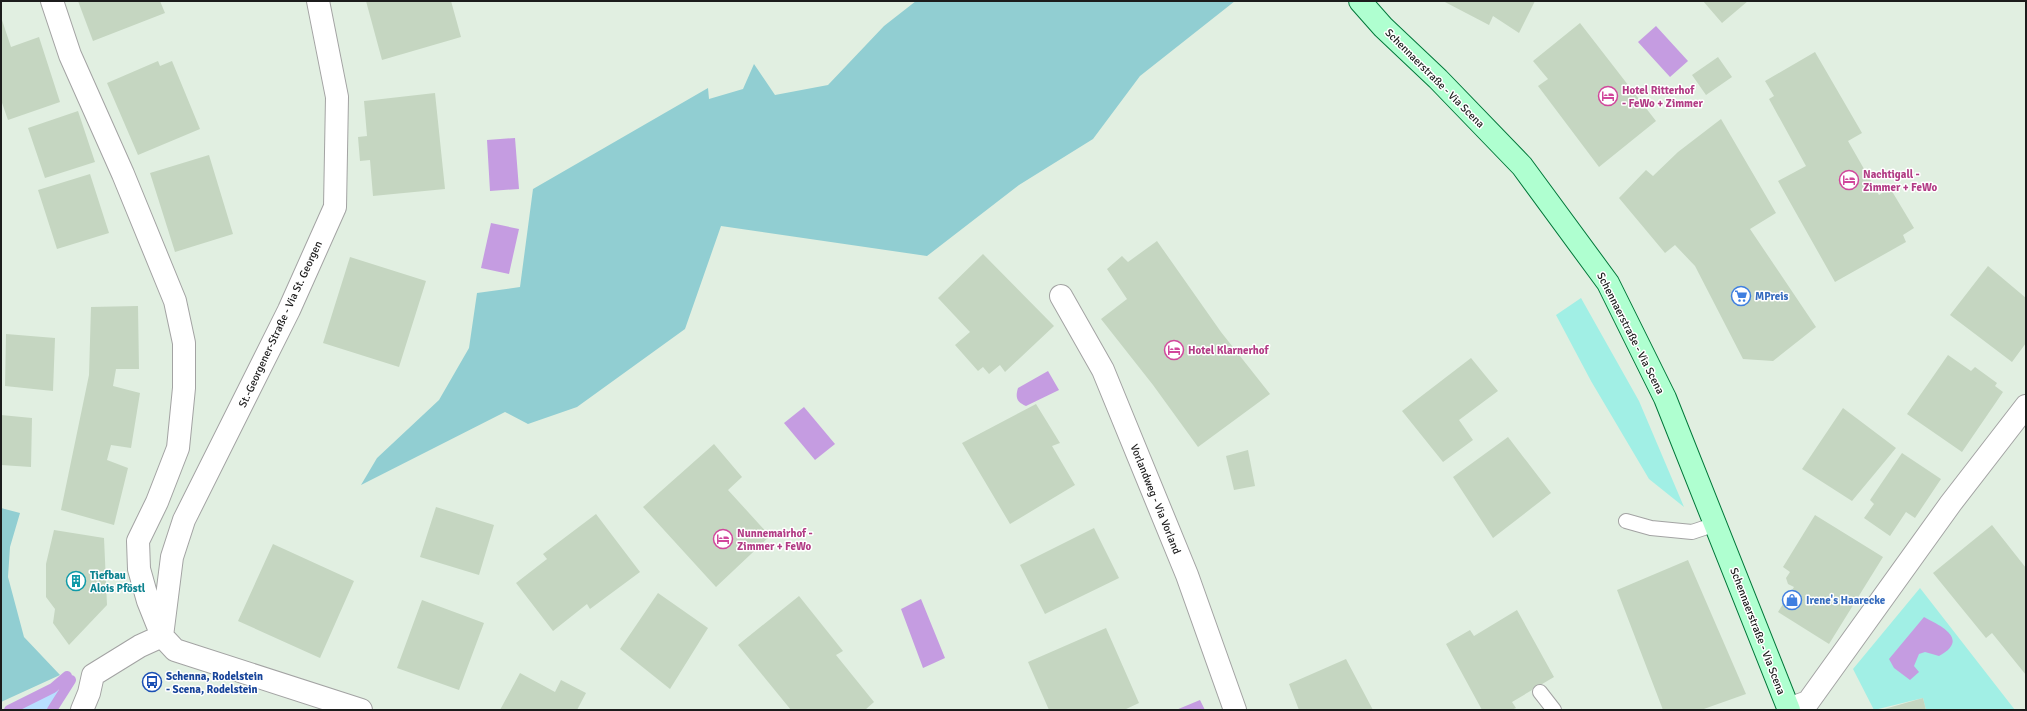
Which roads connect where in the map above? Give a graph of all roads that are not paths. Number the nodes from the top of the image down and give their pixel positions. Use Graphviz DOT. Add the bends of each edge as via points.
graph roads {
  1 [pos="52,1"];
  2 [pos="318,1"];
  3 [pos="1360,1"];
  4 [pos="1061,296"];
  5 [pos="2026,406"];
  6 [pos="1626,521"];
  7 [pos="1716,524"];
  8 [pos="162,636"];
  9 [pos="1540,692"];
  10 [pos="82,710"];
  11 [pos="360,710"];
  12 [pos="1235,710"];
  13 [pos="1554,710"];
  14 [pos="1789,710"];
  1 -- 8 [label="street" via="70,55 126,181 175,301 184,343 184,388 178,448 157,502 138,541 139,569"];
  2 -- 8 [label="street, St.-Georgener-Straße - Via St. Georgen" via="337,97 334,207 289,310 184,520 172,557"];
  3 -- 7 [label="street, Schennaerstraße - Via Scena" via="1522,166 1608,283 1665,398"];
  4 -- 12 [label="street, Vorlandweg - Via Vorland" via="1104,370 1187,575"];
  5 -- 14 [label="street, Schennaerstraße - Via Scena" via="1951,503 1808,702"];
  6 -- 7 [label="lane" via="1651,528 1692,532"];
  7 -- 14 [label="street, Schennaerstraße - Via Scena"];
  8 -- 10 [label="street" via="140,646 93,675"];
  8 -- 11 [label="street" via="175,650"];
  9 -- 13 [label="lane"];
}
